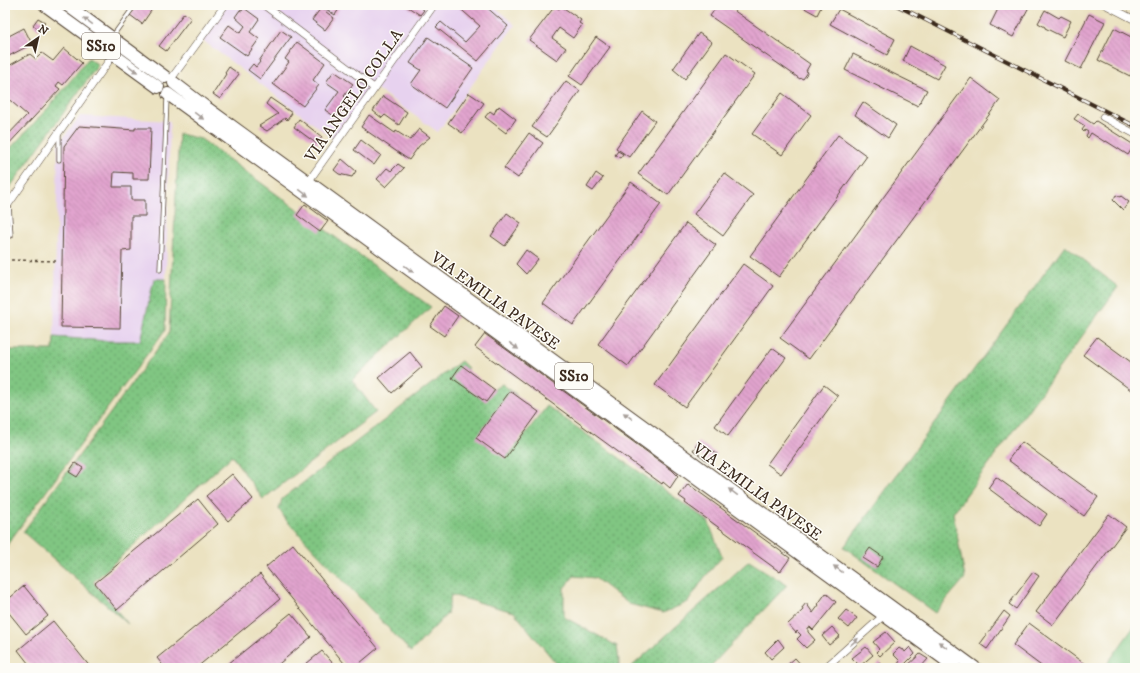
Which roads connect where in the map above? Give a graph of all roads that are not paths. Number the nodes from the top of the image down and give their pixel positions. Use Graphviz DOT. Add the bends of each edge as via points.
graph roads {
  1 [pos="45,5"];
  2 [pos="67,5"];
  3 [pos="135,5"];
  4 [pos="225,5"];
  5 [pos="264,5"];
  6 [pos="434,5"];
  7 [pos="1106,5"];
  8 [pos="1135,20"];
  9 [pos="111,38"];
  10 [pos="113,55"];
  11 [pos="170,79"];
  12 [pos="374,88"];
  13 [pos="163,90"];
  14 [pos="1103,117"];
  15 [pos="60,132"];
  16 [pos="1135,134"];
  17 [pos="59,160"];
  18 [pos="308,182"];
  19 [pos="7,206"];
  20 [pos="11,236"];
  21 [pos="160,270"];
  22 [pos="883,616"];
  23 [pos="825,668"];
  24 [pos="955,668"];
  25 [pos="974,668"];
  1 -- 10 [label="main road, VIA EMILIA PAVESE / SS10"];
  9 -- 2 [label="main road, VIA EMILIA PAVESE / SS10, one-way"];
  3 -- 9 [label="lane"];
  4 -- 11 [label="street"];
  5 -- 12 [label="street"];
  6 -- 12 [label="street, VIA ANGELO COLLA"];
  7 -- 8 [label="street"];
  9 -- 11 [label="main road, VIA EMILIA PAVESE / SS10"];
  10 -- 13 [label="main road, VIA EMILIA PAVESE / SS10, one-way"];
  10 -- 15 [label="street"];
  11 -- 13 [label="main road" via="173,90"];
  11 -- 18 [label="main road, VIA EMILIA PAVESE / SS10"];
  12 -- 18 [label="street, VIA ANGELO COLLA"];
  13 -- 21 [label="lane"];
  13 -- 22 [label="main road, VIA EMILIA PAVESE / SS10, one-way"];
  14 -- 16 [label="street"];
  15 -- 17 [label="lane"];
  15 -- 19 [label="street"];
  25 -- 18 [label="main road, VIA EMILIA PAVESE / SS10, one-way"];
  19 -- 20 [label="lane"];
  23 -- 22 [label="street, one-way"];
  22 -- 24 [label="main road, VIA EMILIA PAVESE / SS10"];
}
